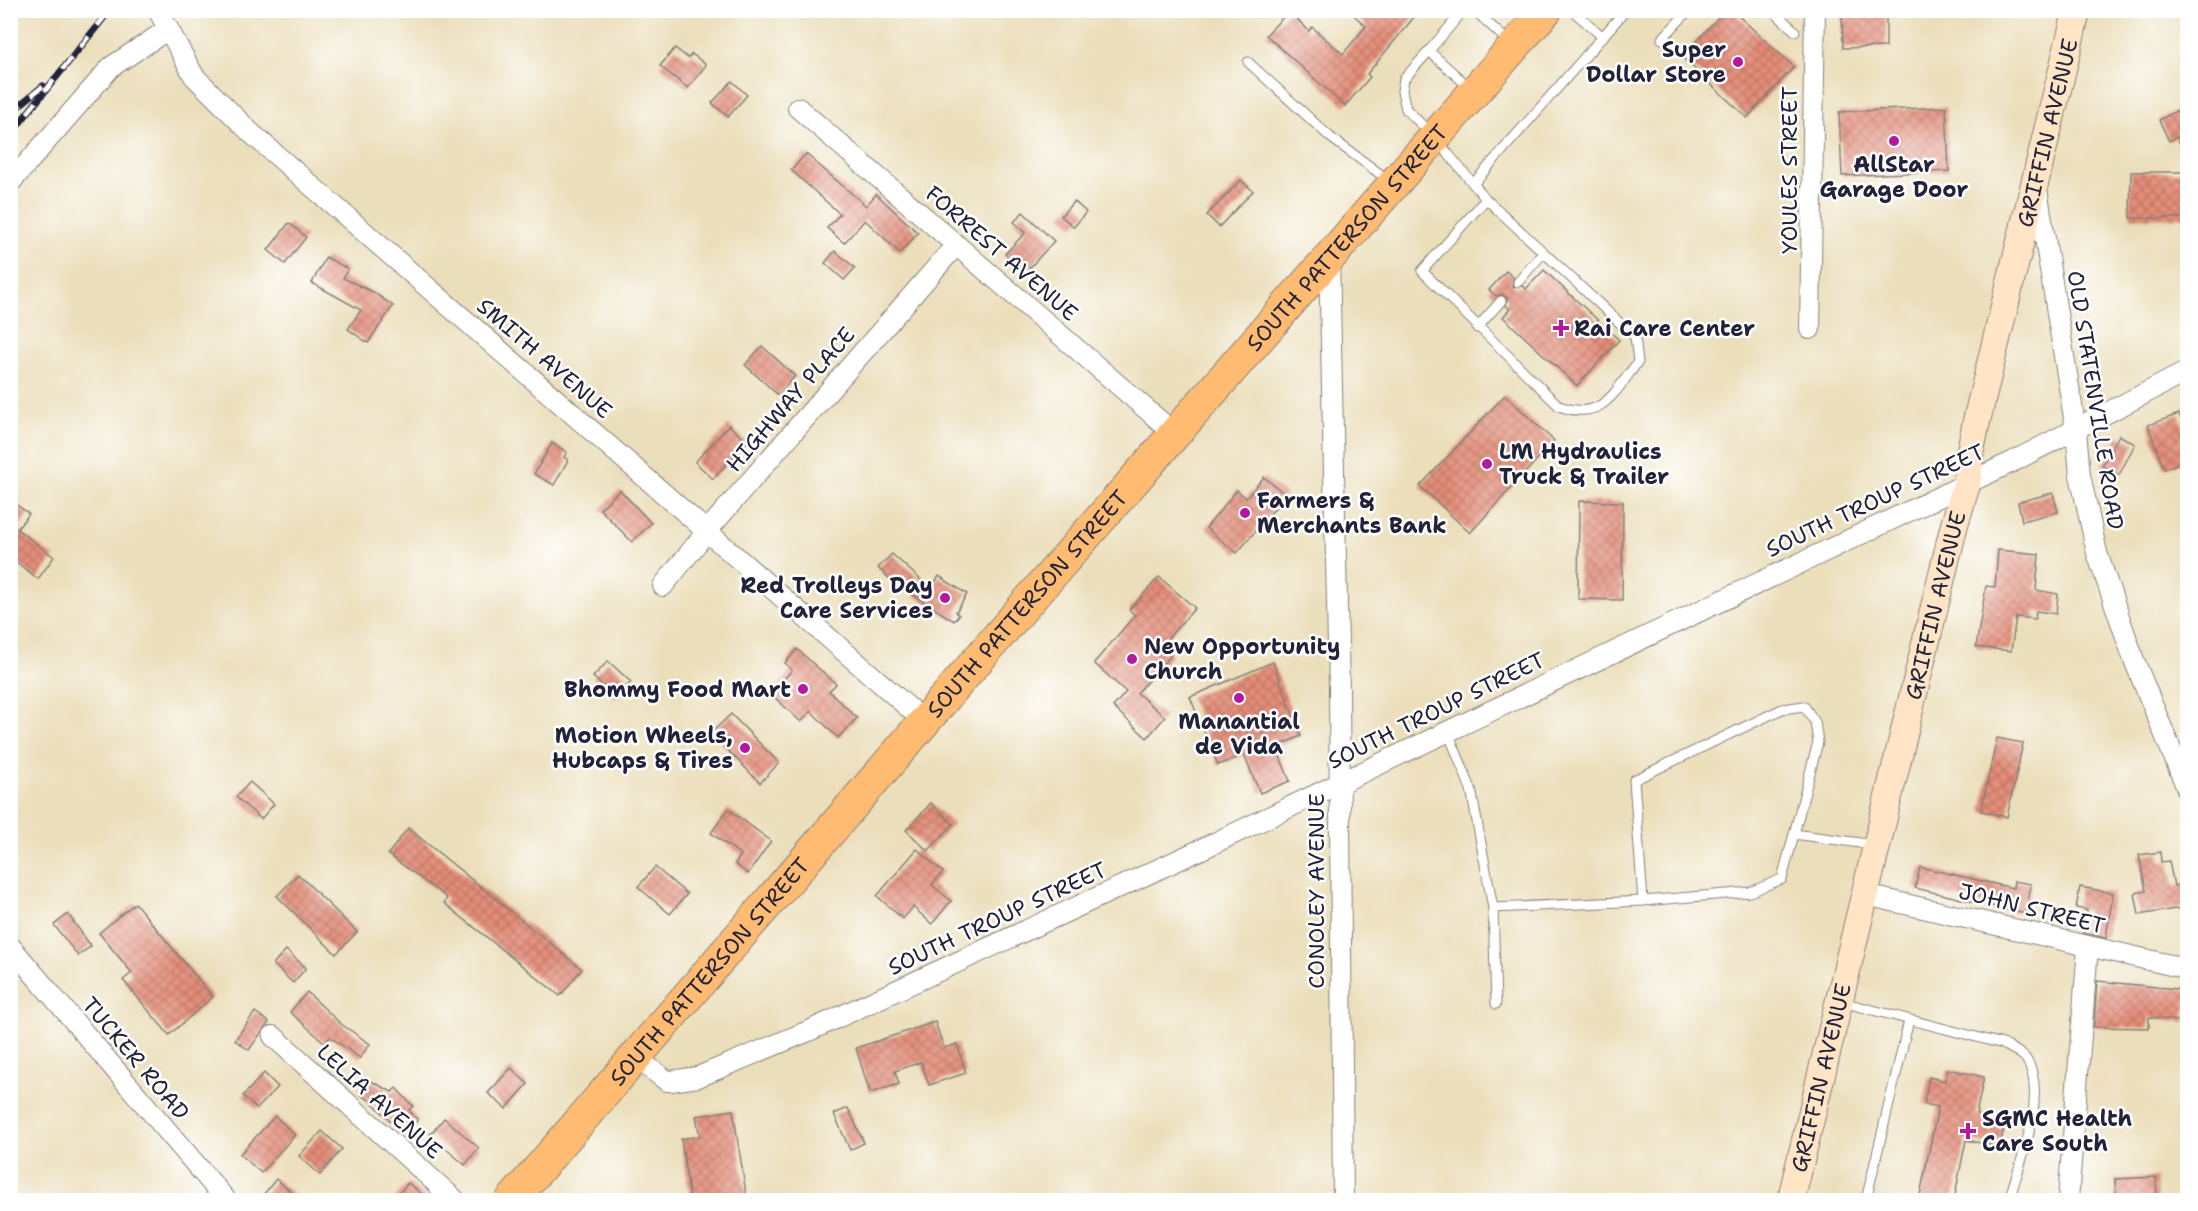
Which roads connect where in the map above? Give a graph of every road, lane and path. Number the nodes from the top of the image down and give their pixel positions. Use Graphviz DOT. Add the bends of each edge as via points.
graph roads {
  1 [pos="158,10"];
  2 [pos="1464,10"];
  3 [pos="1474,10"];
  4 [pos="1546,10"];
  5 [pos="1572,10"];
  6 [pos="1626,10"];
  7 [pos="1689,10"];
  8 [pos="1772,10"];
  9 [pos="1815,10"];
  10 [pos="2077,10"];
  11 [pos="167,30"];
  12 [pos="1795,31"];
  13 [pos="1603,37"];
  14 [pos="1662,39"];
  15 [pos="1514,46"];
  16 [pos="1429,51"];
  17 [pos="1248,62"];
  18 [pos="1474,92"];
  19 [pos="798,108"];
  20 [pos="1434,137"];
  21 [pos="2036,180"];
  22 [pos="10,183"];
  23 [pos="1394,184"];
  24 [pos="1473,184"];
  25 [pos="1486,199"];
  26 [pos="956,245"];
  27 [pos="1543,253"];
  28 [pos="1329,258"];
  29 [pos="1518,282"];
  30 [pos="1501,301"];
  31 [pos="1477,328"];
  32 [pos="1810,329"];
  33 [pos="2187,371"];
  34 [pos="2076,430"];
  35 [pos="1176,434"];
  36 [pos="1967,483"];
  37 [pos="707,531"];
  38 [pos="663,586"];
  39 [pos="925,722"];
  40 [pos="1448,732"];
  41 [pos="1339,783"];
  42 [pos="2187,791"];
  43 [pos="1794,834"];
  44 [pos="1877,845"];
  45 [pos="1866,895"];
  46 [pos="1643,901"];
  47 [pos="1493,908"];
  48 [pos="10,946"];
  49 [pos="2088,947"];
  50 [pos="2187,969"];
  51 [pos="1840,1002"];
  52 [pos="1496,1004"];
  53 [pos="1909,1020"];
  54 [pos="273,1036"];
  55 [pos="635,1057"];
  56 [pos="226,1200"];
  57 [pos="455,1200"];
  58 [pos="512,1200"];
  59 [pos="1343,1200"];
  60 [pos="1791,1200"];
  61 [pos="1866,1200"];
  62 [pos="2009,1200"];
  63 [pos="2068,1200"];
  1 -- 11 [label="street, SMITH AVENUE"];
  2 -- 16 [label="lane"];
  3 -- 15 [label="lane"];
  4 -- 15 [label="main road, SOUTH PATTERSON STREET"];
  5 -- 13 [label="lane"];
  6 -- 13 [label="lane"];
  7 -- 14 [label="lane"];
  8 -- 12 [label="lane"];
  9 -- 32 [label="street, YOULES STREET"];
  10 -- 21 [label="main road, GRIFFIN AVENUE"];
  11 -- 22 [label="street" via="111,67"];
  11 -- 37 [label="street, SMITH AVENUE" via="194,76 258,141"];
  13 -- 24 [label="lane"];
  15 -- 18 [label="main road, SOUTH PATTERSON STREET"];
  16 -- 18 [label="lane"];
  16 -- 20 [label="lane" via="1404,79 1402,91 1406,109"];
  17 -- 23 [label="lane" via="1330,137"];
  18 -- 20 [label="main road, SOUTH PATTERSON STREET"];
  19 -- 26 [label="street, FORREST AVENUE"];
  20 -- 23 [label="main road, SOUTH PATTERSON STREET"];
  20 -- 24 [label="lane"];
  21 -- 34 [label="street, OLD STATENVILLE ROAD"];
  21 -- 36 [label="main road, GRIFFIN AVENUE" via="1972,441"];
  23 -- 28 [label="main road, SOUTH PATTERSON STREET"];
  24 -- 25 [label="lane"];
  25 -- 27 [label="lane"];
  25 -- 31 [label="lane" via="1422,271"];
  26 -- 35 [label="street, FORREST AVENUE"];
  26 -- 37 [label="street, HIGHWAY PLACE"];
  27 -- 29 [label="lane"];
  27 -- 31 [label="lane" via="1635,337 1638,362 1602,407 1576,412 1559,406"];
  28 -- 35 [label="main road, SOUTH PATTERSON STREET"];
  28 -- 41 [label="street, CONOLEY AVENUE"];
  30 -- 31 [label="lane"];
  33 -- 34 [label="street, SOUTH TROUP STREET"];
  34 -- 36 [label="street, SOUTH TROUP STREET"];
  34 -- 42 [label="street, OLD STATENVILLE ROAD" via="2080,475 2097,553 2133,660"];
  35 -- 39 [label="main road, SOUTH PATTERSON STREET"];
  36 -- 40 [label="street, SOUTH TROUP STREET"];
  36 -- 44 [label="main road, GRIFFIN AVENUE"];
  37 -- 38 [label="street, HIGHWAY PLACE"];
  37 -- 39 [label="street, SMITH AVENUE"];
  39 -- 55 [label="main road, SOUTH PATTERSON STREET"];
  40 -- 41 [label="street, SOUTH TROUP STREET"];
  40 -- 47 [label="lane" via="1471,789"];
  41 -- 55 [label="street, SOUTH TROUP STREET" via="889,995 698,1077 667,1081"];
  41 -- 59 [label="street, CONOLEY AVENUE"];
  43 -- 44 [label="lane"];
  43 -- 46 [label="lane" via="1782,879 1750,892"];
  43 -- 46 [label="lane" via="1818,742 1815,722 1804,706 1782,709 1634,780"];
  44 -- 45 [label="main road, GRIFFIN AVENUE"];
  45 -- 49 [label="street, JOHN STREET"];
  45 -- 51 [label="main road, GRIFFIN AVENUE"];
  46 -- 47 [label="lane"];
  47 -- 52 [label="lane"];
  48 -- 56 [label="street, TUCKER ROAD"];
  49 -- 50 [label="street, JOHN STREET"];
  49 -- 63 [label="street"];
  51 -- 53 [label="lane"];
  51 -- 60 [label="main road, GRIFFIN AVENUE"];
  53 -- 61 [label="lane"];
  53 -- 62 [label="lane" via="2003,1044 2025,1058 2034,1078 2032,1121"];
  54 -- 57 [label="street, LELIA AVENUE"];
  55 -- 58 [label="main road, SOUTH PATTERSON STREET"];
}
